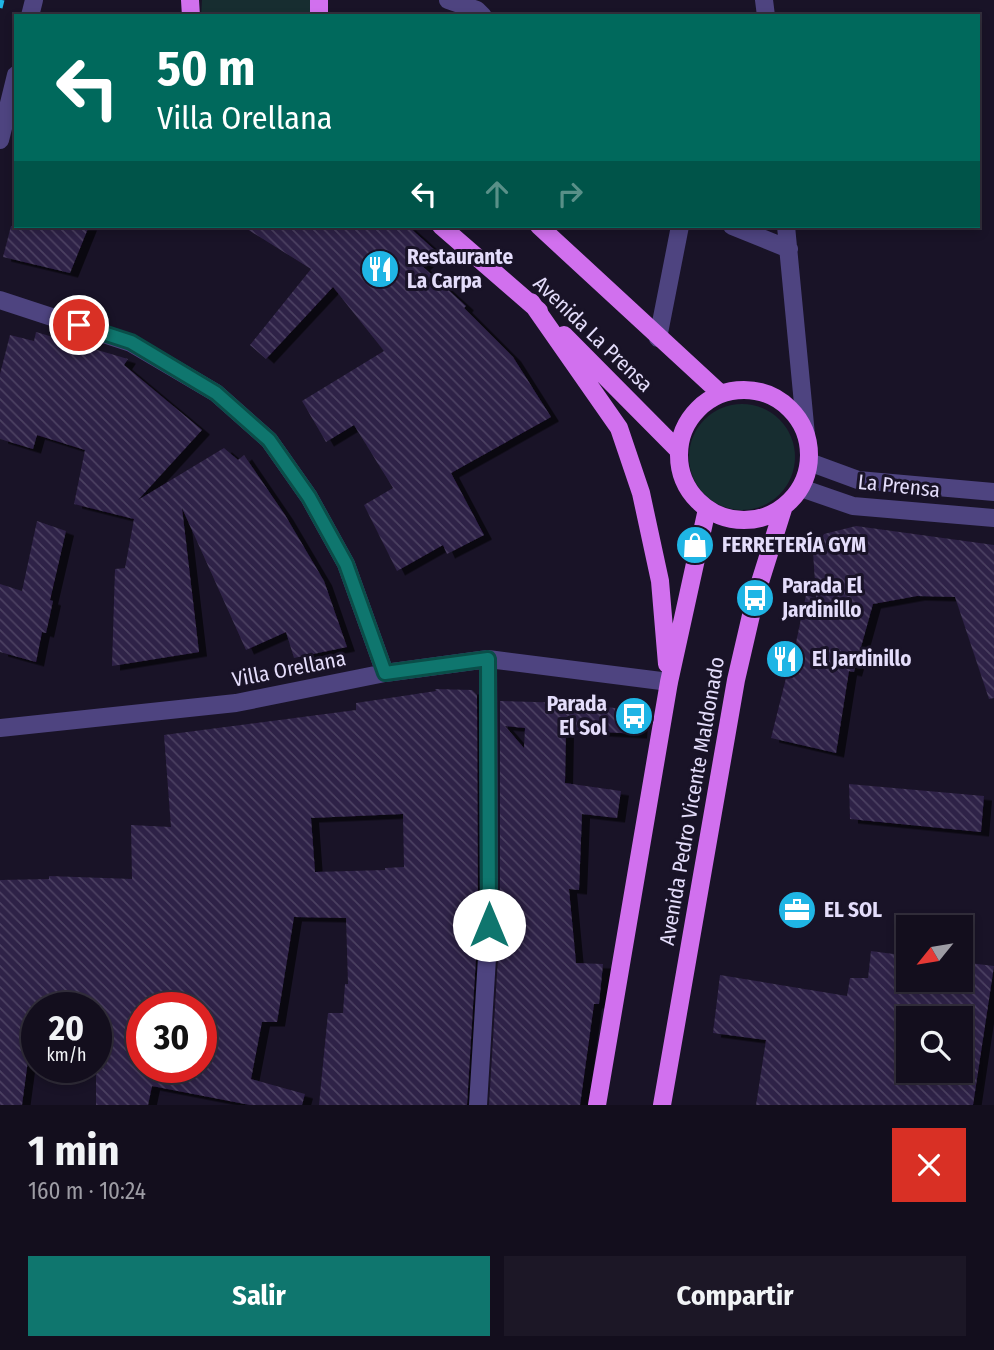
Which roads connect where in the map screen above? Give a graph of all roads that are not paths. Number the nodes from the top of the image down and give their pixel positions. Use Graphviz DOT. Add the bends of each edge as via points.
graph roads {
  1 [pos="448,0"];
  2 [pos="481,14"];
  3 [pos="14,83"];
  4 [pos="0,140"];
  5 [pos="443,228"];
  6 [pos="541,228"];
  7 [pos="680,228"];
  8 [pos="737,228"];
  9 [pos="786,228"];
  10 [pos="789,249"];
  11 [pos="0,300"];
  12 [pos="531,302"];
  13 [pos="658,338"];
  14 [pos="720,393"];
  15 [pos="806,435"];
  16 [pos="678,450"];
  17 [pos="809,462"];
  18 [pos="801,488"];
  19 [pos="994,492"];
  20 [pos="707,509"];
  21 [pos="783,509"];
  22 [pos="994,518"];
  23 [pos="488,659"];
  24 [pos="385,673"];
  25 [pos="669,682"];
  26 [pos="0,729"];
  27 [pos="478,1105"];
  28 [pos="597,1105"];
  29 [pos="662,1105"];
  1 -- 2 [label="street"];
  3 -- 4 [label="street"];
  5 -- 12 [label="main road, Avenida La Prensa"];
  6 -- 13 [label="main road, Avenida La Prensa"];
  7 -- 13 [label="street"];
  8 -- 10 [label="street"];
  9 -- 10 [label="street"];
  10 -- 15 [label="street"];
  11 -- 24 [label="street" via="131,342 216,393 269,440 309,497 346,564"];
  12 -- 16 [label="main road, Avenida La Prensa"];
  12 -- 25 [label="main road" via="619,428 641,493 660,582"];
  13 -- 14 [label="main road, Avenida La Prensa"];
  14 -- 15 [label="main road, Avenida Pedro Vicente Maldonado" via="747,389 772,395 793,411"];
  14 -- 16 [label="main road" via="699,406 685,426"];
  15 -- 17 [label="main road, Avenida Pedro Vicente Maldonado"];
  16 -- 20 [label="main road" via="681,473 691,493"];
  17 -- 18 [label="main road, Avenida Pedro Vicente Maldonado"];
  17 -- 19 [label="street, La Prensa" via="858,480"];
  18 -- 21 [label="main road, Avenida Pedro Vicente Maldonado"];
  18 -- 22 [label="street, La Prensa" via="853,506"];
  20 -- 21 [label="main road" via="732,520 758,520"];
  20 -- 25 [label="main road, Avenida Pedro Vicente Maldonado"];
  21 -- 29 [label="main road, Avenida Pedro Vicente Maldonado" via="736,680"];
  23 -- 24 [label="street, Villa Orellana"];
  23 -- 25 [label="street, Villa Orellana"];
  23 -- 27 [label="street" via="489,925"];
  24 -- 26 [label="street, Villa Orellana" via="236,703"];
  25 -- 28 [label="main road, Avenida Pedro Vicente Maldonado"];
}
